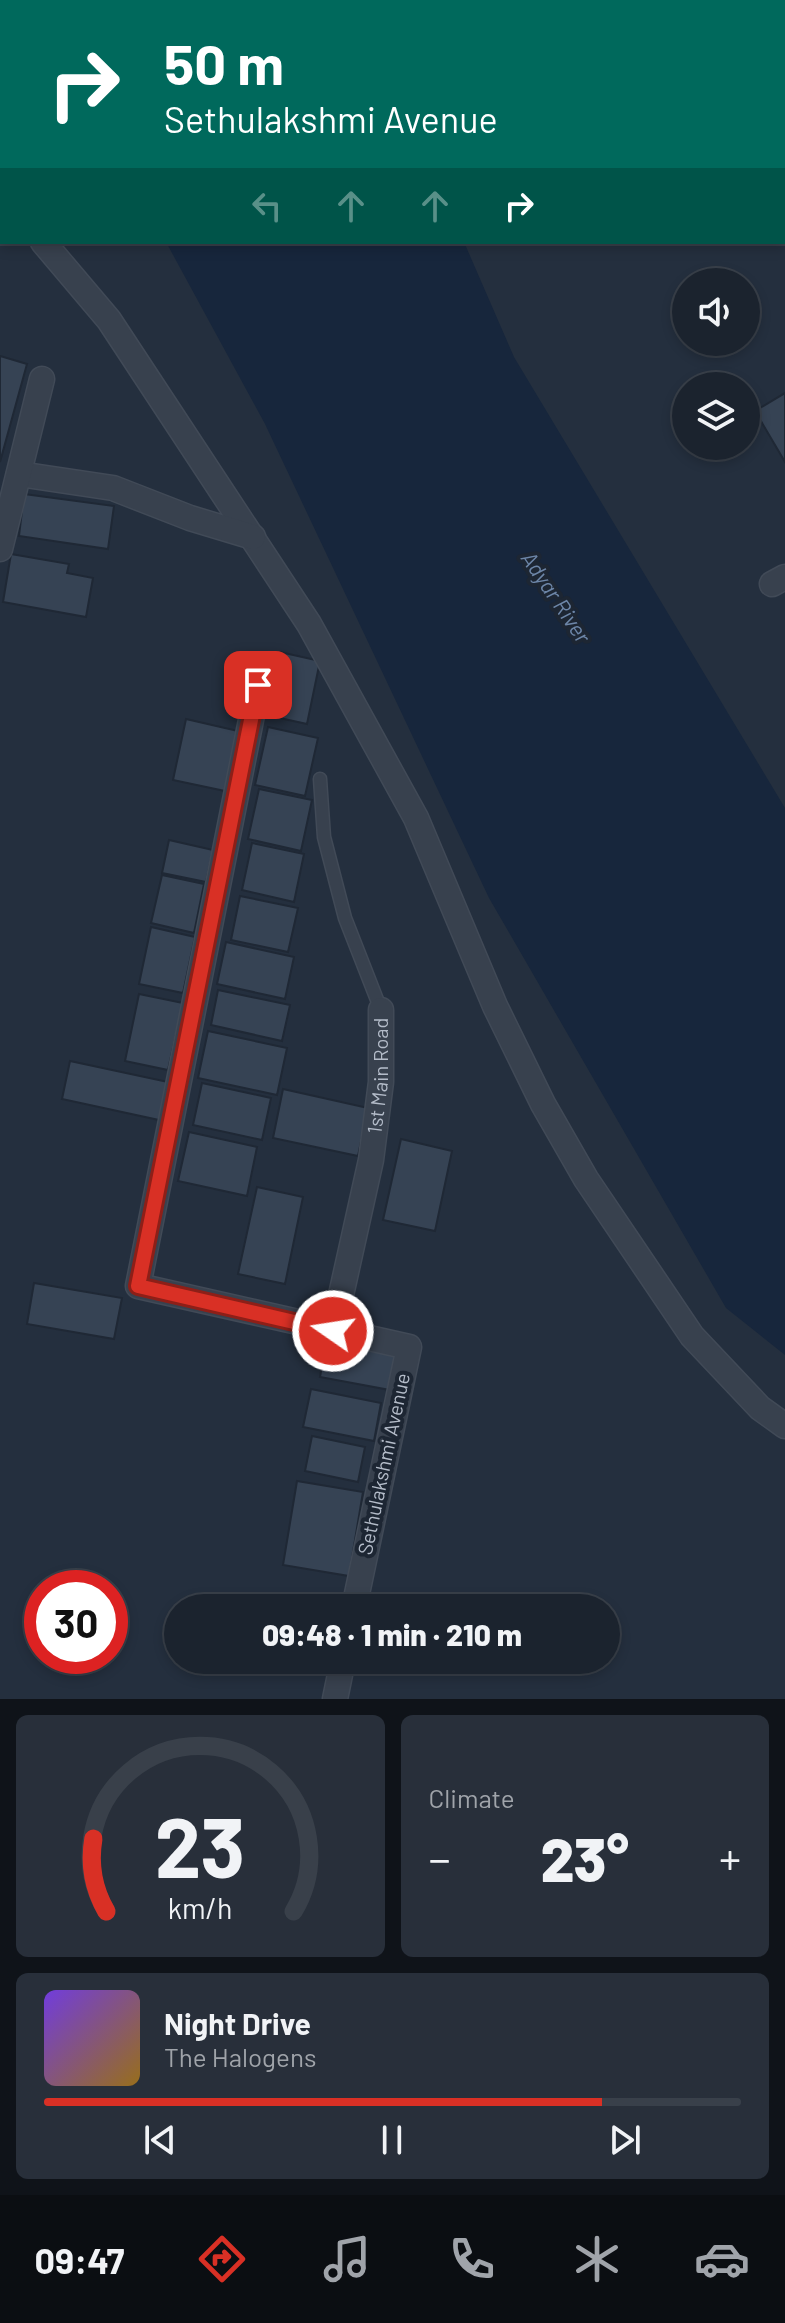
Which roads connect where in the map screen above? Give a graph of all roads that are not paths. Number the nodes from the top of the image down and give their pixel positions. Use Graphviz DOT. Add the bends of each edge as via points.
graph roads {
  1 [pos="45,244"];
  2 [pos="42,379"];
  3 [pos="19,474"];
  4 [pos="253,537"];
  5 [pos="0,549"];
  6 [pos="258,685"];
  7 [pos="320,779"];
  8 [pos="381,1010"];
  9 [pos="333,1331"];
  10 [pos="785,1426"];
  11 [pos="357,1594"];
  12 [pos="340,1674"];
  13 [pos="335,1699"];
  1 -- 4 [label="street" via="109,320"];
  2 -- 3 [label="street"];
  3 -- 4 [label="street" via="113,488"];
  3 -- 5 [label="street"];
  4 -- 10 [label="street" via="309,624 416,818 495,1006 586,1179 692,1336 760,1408"];
  6 -- 9 [label="street, Sethulakshmi Avenue" via="138,1286"];
  7 -- 8 [label="lane, 1st Main Road" via="324,837 345,918"];
  8 -- 9 [label="street, 1st Main Road" via="381,1082 371,1160"];
  9 -- 11 [label="street, Sethulakshmi Avenue" via="409,1347"];
  12 -- 13 [label="street"];
}
